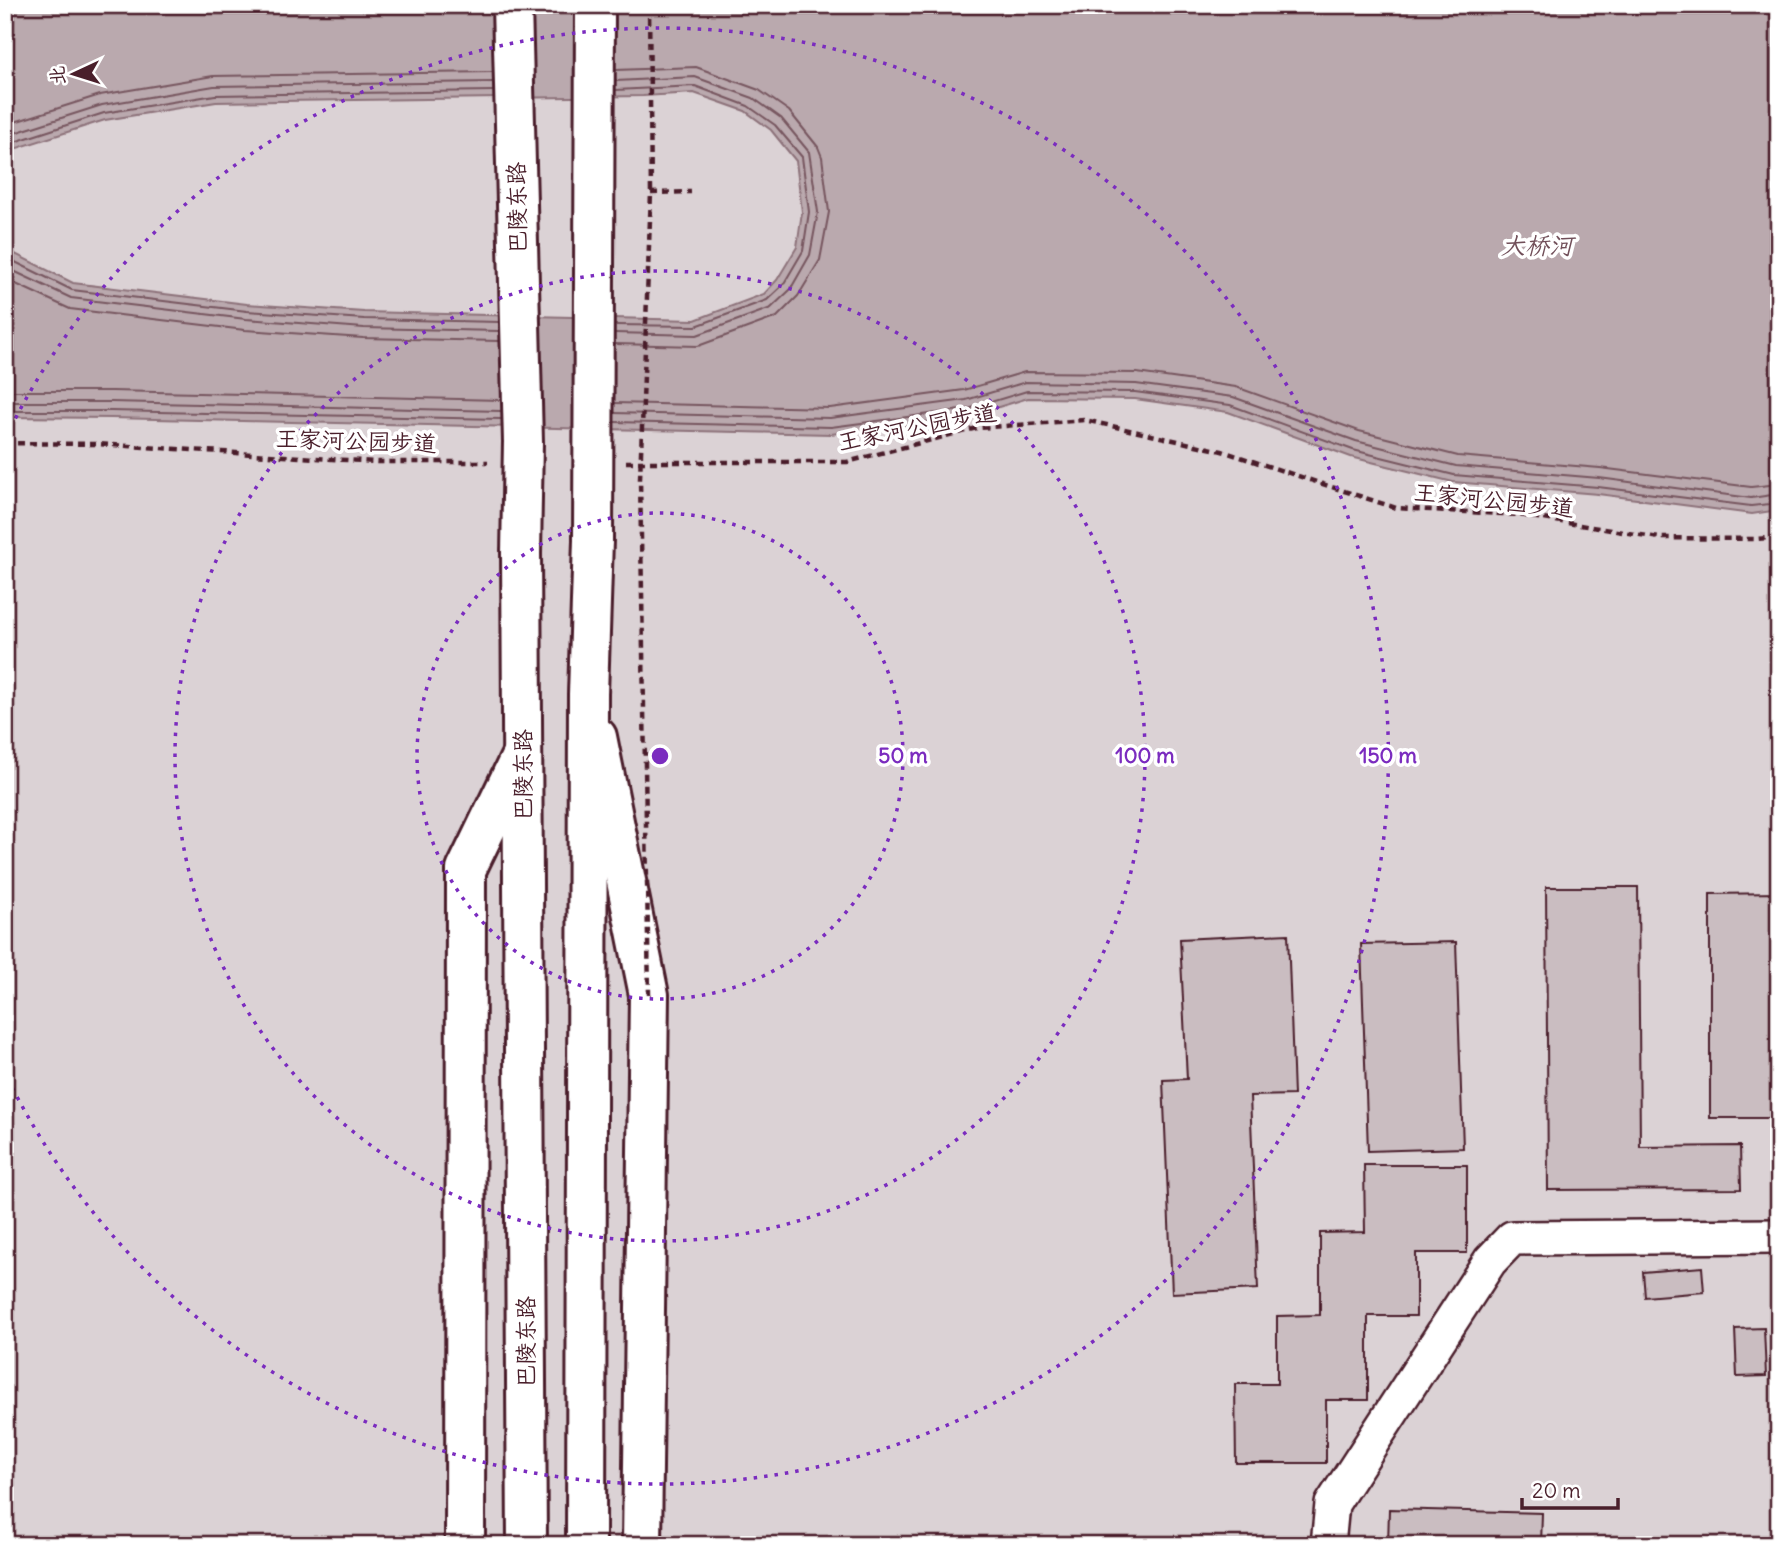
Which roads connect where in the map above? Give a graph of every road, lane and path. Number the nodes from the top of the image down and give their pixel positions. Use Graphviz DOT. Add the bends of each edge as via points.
graph roads {
  1 [pos="512,5"];
  2 [pos="595,5"];
  3 [pos="649,5"];
  4 [pos="691,192"];
  5 [pos="651,193"];
  6 [pos="5,443"];
  7 [pos="501,462"];
  8 [pos="626,462"];
  9 [pos="1779,537"];
  10 [pos="588,694"];
  11 [pos="522,754"];
  12 [pos="649,995"];
  13 [pos="1779,1236"];
  14 [pos="465,1545"];
  15 [pos="527,1545"];
  16 [pos="586,1545"];
  17 [pos="642,1545"];
  18 [pos="1328,1545"];
  1 -- 11 [label="main road, 巴陵东路, bridge" via="523,442"];
  2 -- 10 [label="main road, bridge"];
  3 -- 5 [label="path, bridge"];
  4 -- 5 [label="path"];
  5 -- 12 [label="path, bridge" via="640,479"];
  6 -- 7 [label="path, 王家河公园步道" via="98,444 377,462"];
  8 -- 9 [label="path, 王家河公园步道" via="847,462 977,428 1085,420 1222,451 1396,508 1519,515 1659,538"];
  10 -- 12 [label="main road"];
  10 -- 16 [label="main road"];
  11 -- 14 [label="main road" via="466,870"];
  11 -- 15 [label="main road, 巴陵东路"];
  12 -- 17 [label="main road"];
  13 -- 18 [label="street" via="1512,1238 1490,1261 1332,1504"];
}
